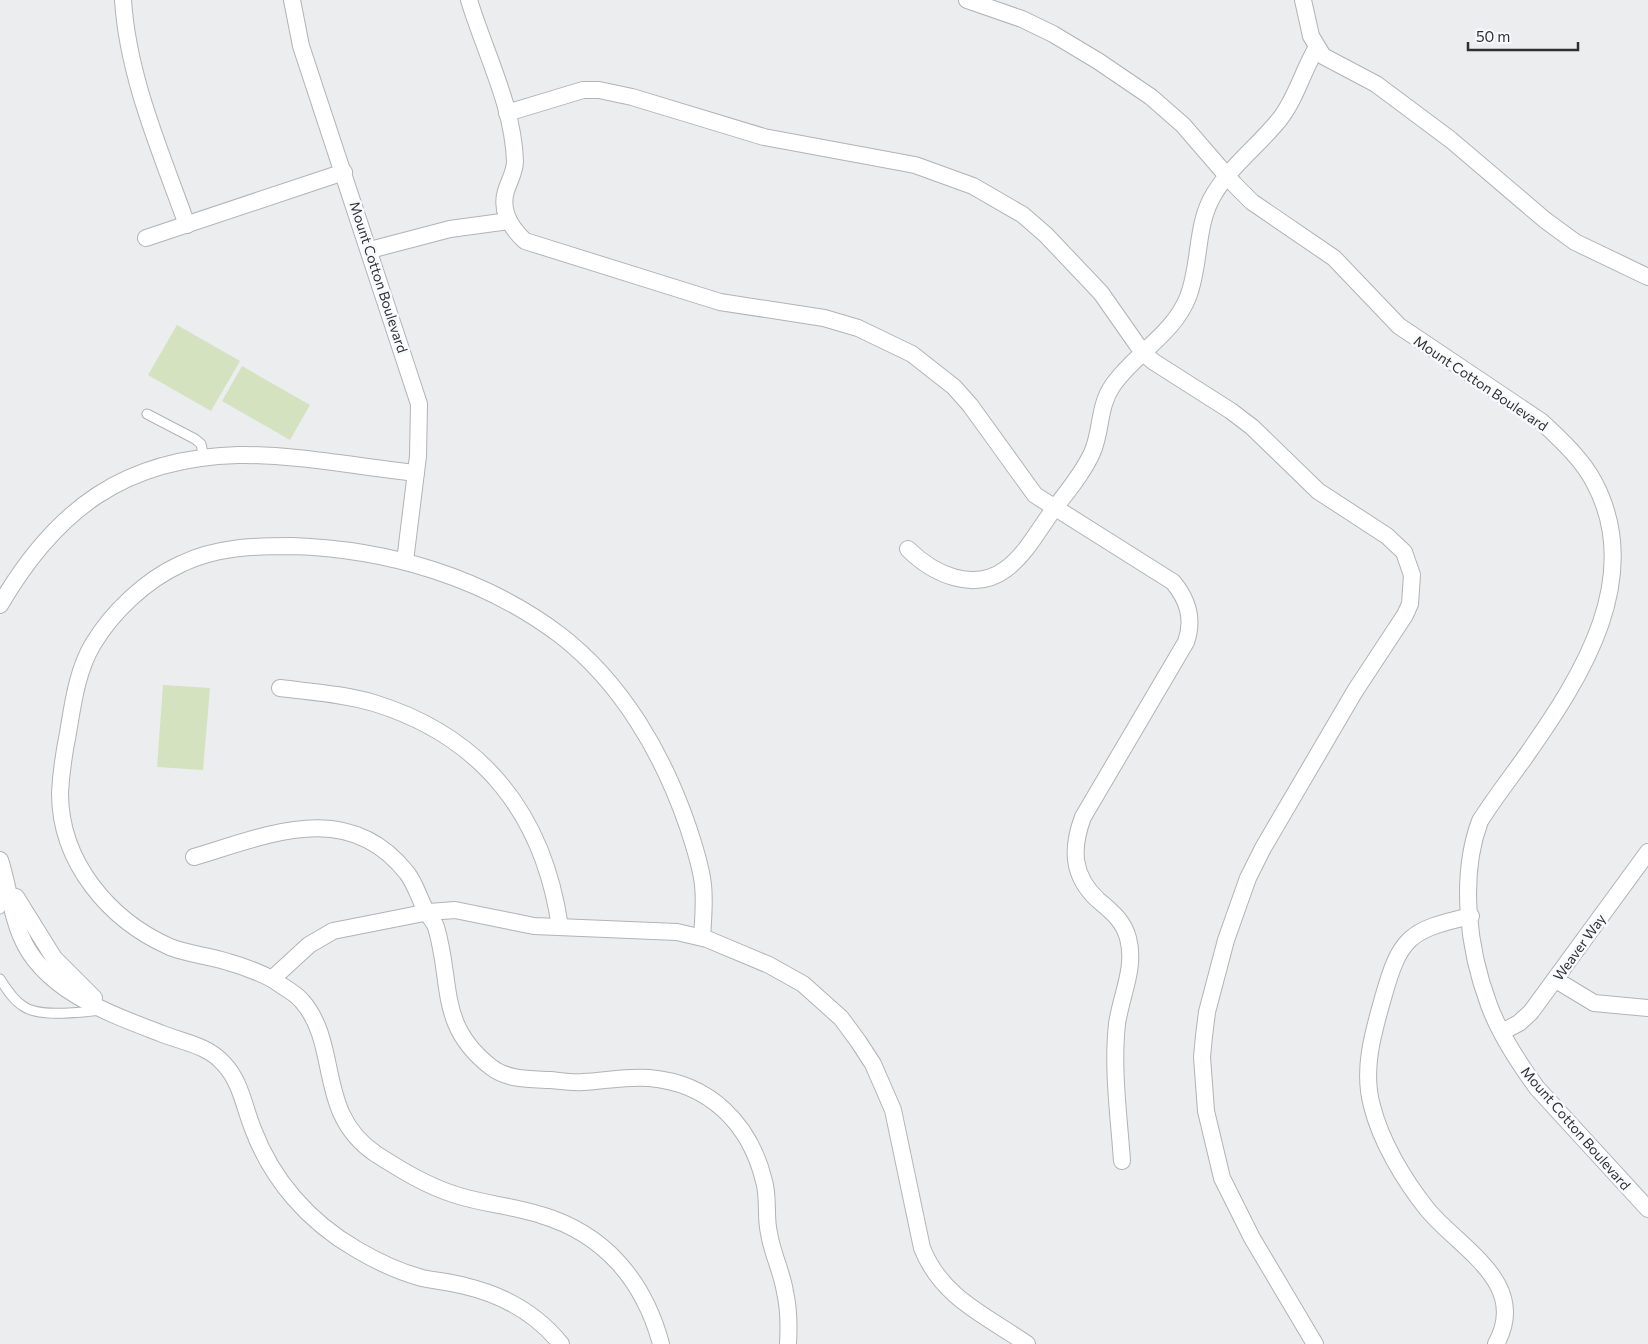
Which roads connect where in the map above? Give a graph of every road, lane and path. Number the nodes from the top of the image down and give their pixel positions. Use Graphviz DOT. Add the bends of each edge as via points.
graph roads {
  1 [pos="123,0"];
  2 [pos="292,0"];
  3 [pos="469,0"];
  4 [pos="967,0"];
  5 [pos="1303,0"];
  6 [pos="1317,47"];
  7 [pos="507,113"];
  8 [pos="344,172"];
  9 [pos="1227,176"];
  10 [pos="509,221"];
  11 [pos="187,224"];
  12 [pos="146,238"];
  13 [pos="370,250"];
  14 [pos="1648,278"];
  15 [pos="1143,353"];
  16 [pos="147,414"];
  17 [pos="204,458"];
  18 [pos="416,473"];
  19 [pos="1054,508"];
  20 [pos="908,549"];
  21 [pos="405,561"];
  22 [pos="0,605"];
  23 [pos="280,688"];
  24 [pos="1648,852"];
  25 [pos="194,857"];
  26 [pos="0,860"];
  27 [pos="8,883"];
  28 [pos="0,909"];
  29 [pos="426,912"];
  30 [pos="1471,916"];
  31 [pos="560,928"];
  32 [pos="702,938"];
  33 [pos="0,979"];
  34 [pos="272,979"];
  35 [pos="1556,980"];
  36 [pos="3,988"];
  37 [pos="1648,1008"];
  38 [pos="106,1010"];
  39 [pos="1502,1032"];
  40 [pos="1122,1162"];
  41 [pos="1648,1209"];
  42 [pos="561,1344"];
  43 [pos="661,1344"];
  44 [pos="788,1344"];
  45 [pos="1027,1344"];
  46 [pos="1314,1344"];
  47 [pos="1496,1344"];
  1 -- 11 [label="street" via="136,79"];
  2 -- 8 [label="street, Mount Cotton Boulevard" via="301,46"];
  3 -- 7 [label="street" via="493,63"];
  4 -- 9 [label="street, Mount Cotton Boulevard" via="1022,19 1098,61 1151,97 1183,124"];
  5 -- 6 [label="street" via="1308,28"];
  6 -- 9 [label="street" via="1279,120"];
  6 -- 14 [label="street" via="1330,61 1376,84 1451,140 1544,220 1576,242"];
  7 -- 10 [label="street" via="515,164 506,191"];
  7 -- 15 [label="street" via="583,90 599,90 764,137 884,157 946,175 999,199 1046,235 1101,293"];
  8 -- 11 [label="street"];
  8 -- 13 [label="street, Mount Cotton Boulevard"];
  9 -- 15 [label="street" via="1206,212 1189,295 1183,308 1166,332"];
  9 -- 30 [label="street, Mount Cotton Boulevard" via="1252,202 1334,258 1399,326 1542,422 1581,463 1602,502 1613,565 1604,619 1563,700 1480,821 1469,862"];
  10 -- 13 [label="street" via="450,229"];
  10 -- 19 [label="street" via="525,241 537,246 720,302 824,318 858,328 912,354 954,387 1035,495"];
  11 -- 12 [label="street"];
  13 -- 18 [label="street, Mount Cotton Boulevard" via="419,404"];
  15 -- 19 [label="street" via="1112,386 1099,418 1098,438 1092,453"];
  15 -- 46 [label="street" via="1231,411 1318,491 1387,536 1404,552 1412,575 1410,604 1405,615 1355,691 1262,848 1226,940 1207,1012 1202,1057 1206,1111 1222,1178 1252,1238"];
  16 -- 17 [label="lane" via="195,438 201,444"];
  17 -- 18 [label="street" via="266,456"];
  17 -- 22 [label="street" via="146,472 112,486 84,503 54,530 27,563"];
  18 -- 21 [label="street, Mount Cotton Boulevard"];
  19 -- 20 [label="street" via="1014,562 1005,570 981,579 966,580 935,570"];
  19 -- 40 [label="street" via="1173,582 1185,598 1190,618 1186,642 1083,817 1075,846 1077,870 1082,880 1120,920 1130,947 1130,972 1117,1025 1116,1079"];
  21 -- 32 [label="street" via="492,592 527,612 562,637 604,676 653,746 679,801 698,856 703,885"];
  21 -- 34 [label="street" via="353,550 256,546 236,547 182,563 130,600 109,622 82,667 74,694 60,796 72,853 100,898 146,935 174,948 229,962"];
  23 -- 31 [label="street" via="374,703 421,721 469,753 508,793 539,844 556,899"];
  24 -- 35 [label="street, Weaver Way"];
  25 -- 29 [label="street" via="291,829 331,828 374,844 394,857 418,890"];
  26 -- 27 [label="street"];
  27 -- 28 [label="lane"];
  27 -- 38 [label="street" via="20,935 30,955 49,975"];
  29 -- 31 [label="street" via="455,910"];
  29 -- 34 [label="street" via="333,932 309,944"];
  29 -- 44 [label="street" via="436,924 448,1002 458,1032 473,1053 494,1070 515,1077 581,1082 648,1078 669,1081 690,1087 718,1104 739,1125 755,1151 765,1184 768,1231 785,1291"];
  30 -- 39 [label="street, Mount Cotton Boulevard" via="1478,969 1489,1006"];
  30 -- 47 [label="street" via="1420,930 1405,944 1392,965 1372,1040 1367,1073 1372,1106 1399,1167 1427,1209 1485,1267 1505,1299 1503,1329"];
  31 -- 32 [label="street" via="677,932"];
  32 -- 45 [label="street" via="803,984 841,1018 873,1064 893,1110 922,1248 930,1267 959,1300"];
  33 -- 36 [label="lane"];
  34 -- 43 [label="street" via="302,1000 317,1024 334,1099 349,1128 374,1152 417,1179 456,1195 541,1215 572,1228 602,1247 625,1269 643,1295"];
  35 -- 37 [label="street" via="1594,1003"];
  35 -- 39 [label="street, Weaver Way" via="1531,1012"];
  36 -- 38 [label="lane" via="24,1007 46,1012 63,1014"];
  38 -- 42 [label="street" via="198,1046 224,1062 241,1092 264,1156 286,1190 311,1217 332,1233 387,1265 421,1278 464,1285 519,1306"];
  39 -- 41 [label="street, Mount Cotton Boulevard" via="1537,1088"];
}
